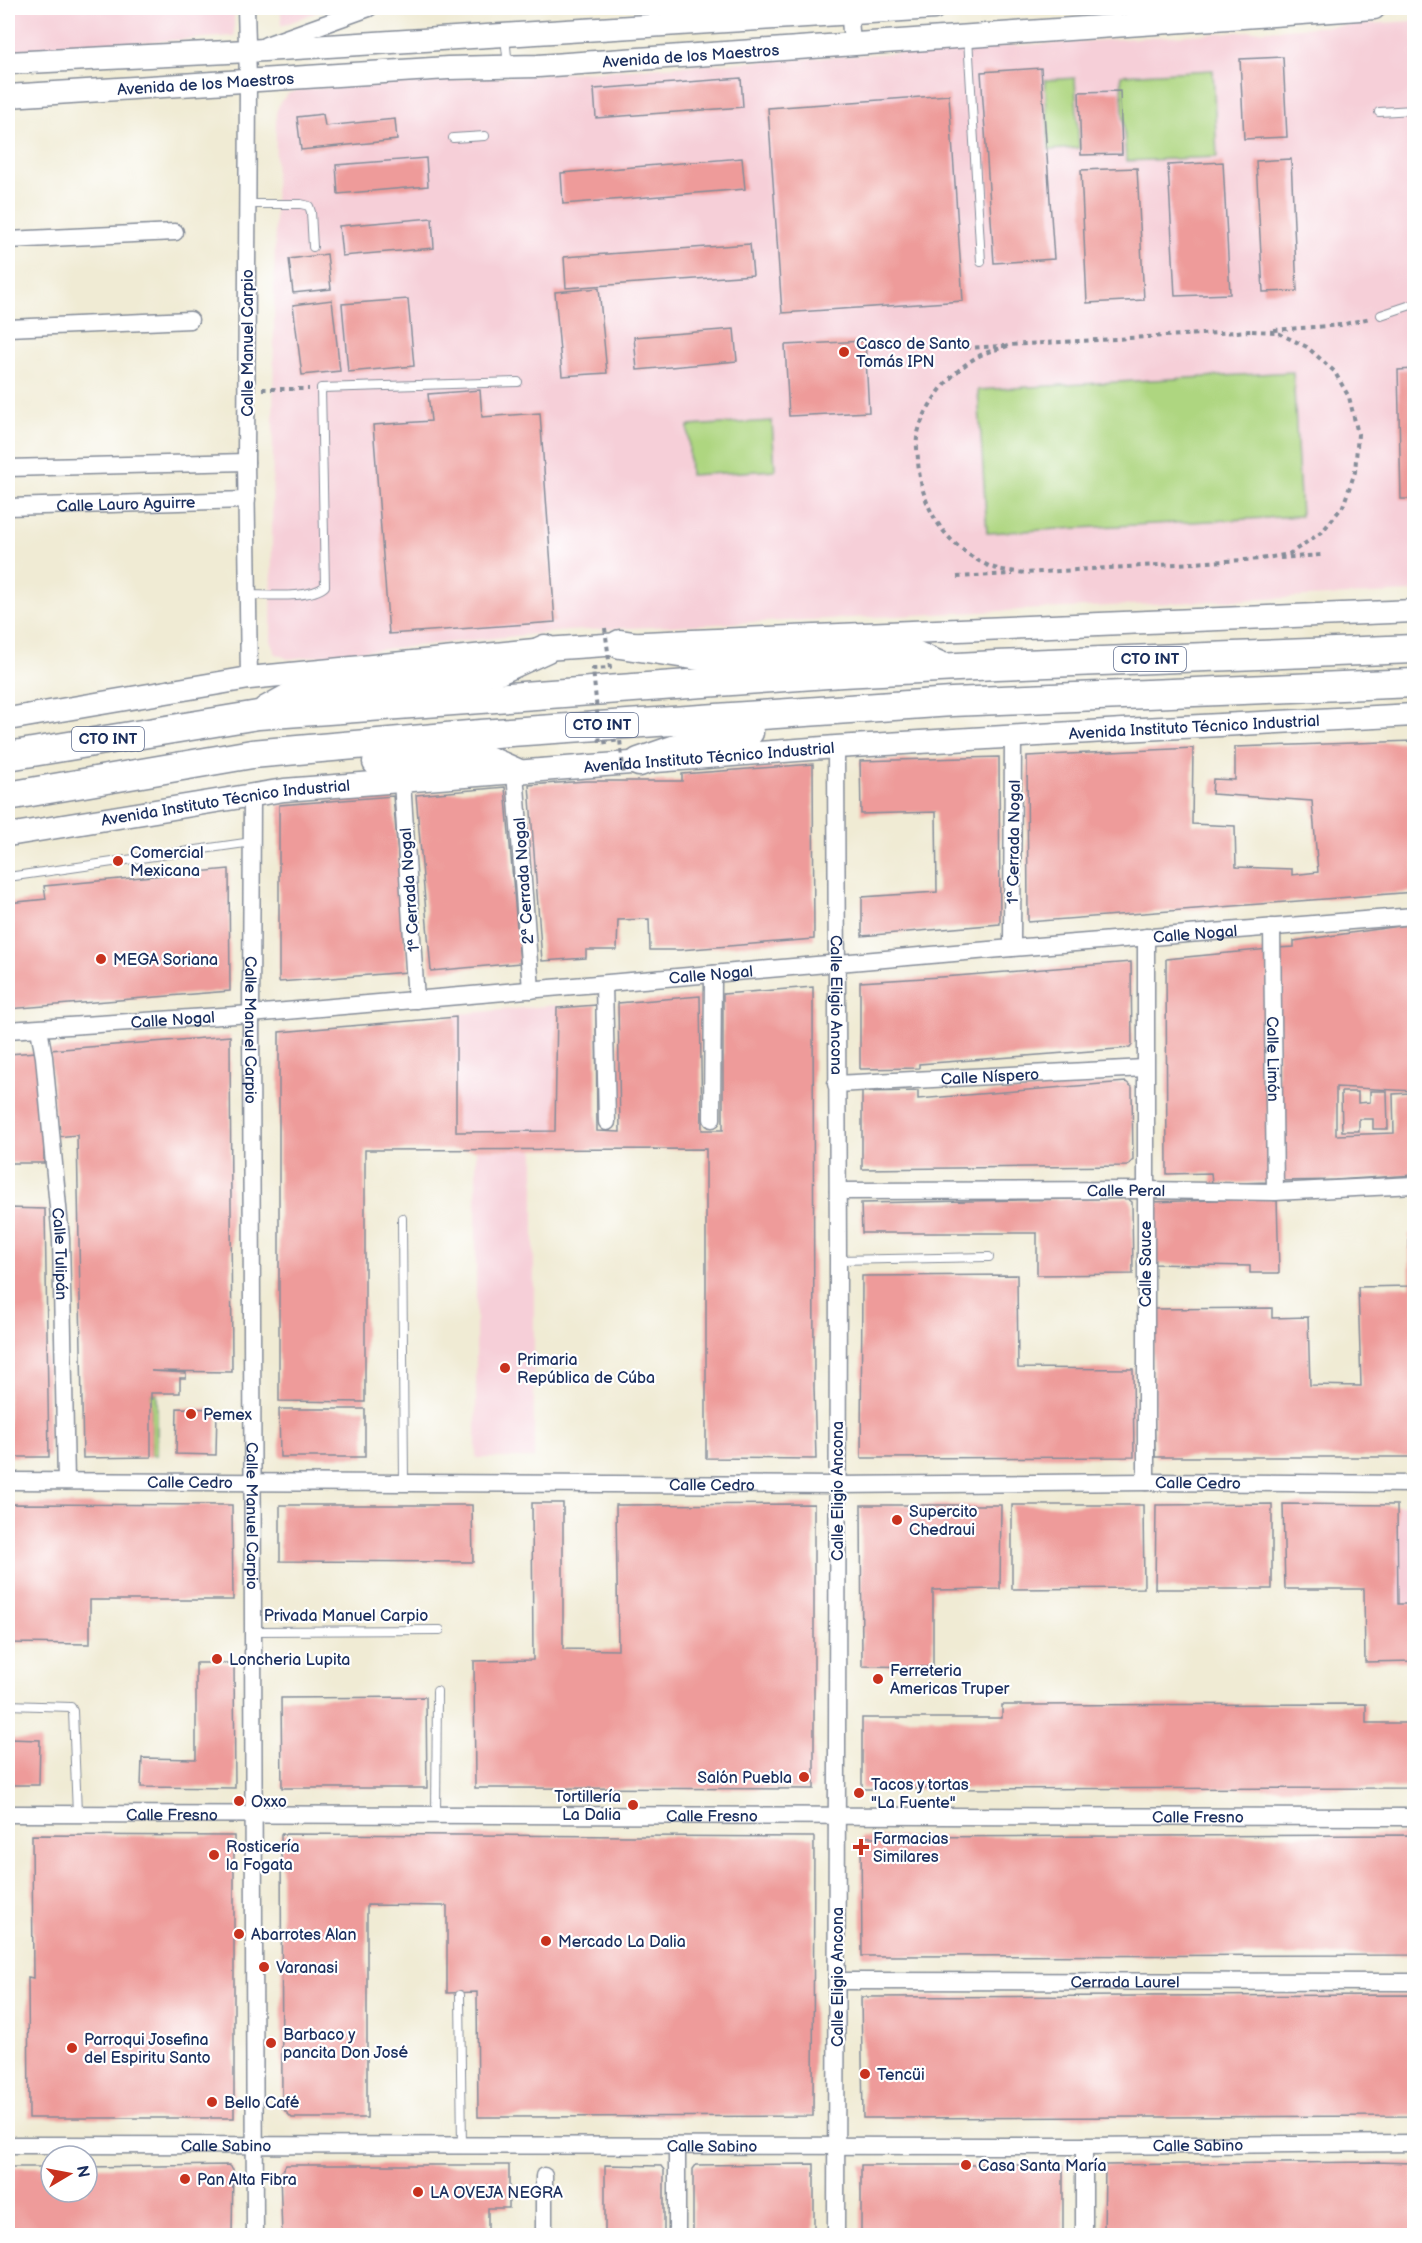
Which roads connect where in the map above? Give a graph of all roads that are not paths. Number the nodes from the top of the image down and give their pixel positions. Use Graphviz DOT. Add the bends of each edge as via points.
graph roads {
  1 [pos="246,8"];
  2 [pos="369,8"];
  3 [pos="934,8"];
  4 [pos="1374,8"];
  5 [pos="849,11"];
  6 [pos="535,32"];
  7 [pos="505,34"];
  8 [pos="968,35"];
  9 [pos="852,43"];
  10 [pos="248,51"];
  11 [pos="8,63"];
  12 [pos="508,66"];
  13 [pos="538,66"];
  14 [pos="248,80"];
  15 [pos="8,96"];
  16 [pos="1414,110"];
  17 [pos="1379,112"];
  18 [pos="484,136"];
  19 [pos="453,138"];
  20 [pos="248,204"];
  21 [pos="175,232"];
  22 [pos="8,240"];
  23 [pos="313,247"];
  24 [pos="981,262"];
  25 [pos="1414,304"];
  26 [pos="1381,315"];
  27 [pos="190,320"];
  28 [pos="8,328"];
  29 [pos="518,382"];
  30 [pos="246,462"];
  31 [pos="8,468"];
  32 [pos="247,500"];
  33 [pos="8,507"];
  34 [pos="248,596"];
  35 [pos="1414,611"];
  36 [pos="613,636"];
  37 [pos="545,649"];
  38 [pos="1414,649"];
  39 [pos="945,668"];
  40 [pos="249,678"];
  41 [pos="1414,683"];
  42 [pos="952,702"];
  43 [pos="258,715"];
  44 [pos="1414,716"];
  45 [pos="8,719"];
  46 [pos="1013,736"];
  47 [pos="836,747"];
  48 [pos="305,748"];
  49 [pos="8,756"];
  50 [pos="631,769"];
  51 [pos="515,772"];
  52 [pos="402,780"];
  53 [pos="252,794"];
  54 [pos="8,796"];
  55 [pos="8,835"];
  56 [pos="252,842"];
  57 [pos="8,877"];
  58 [pos="1414,916"];
  59 [pos="1272,927"];
  60 [pos="1146,937"];
  61 [pos="1012,948"];
  62 [pos="837,964"];
  63 [pos="713,974"];
  64 [pos="604,984"];
  65 [pos="531,990"];
  66 [pos="416,1000"];
  67 [pos="251,1014"];
  68 [pos="39,1029"];
  69 [pos="8,1030"];
  70 [pos="1145,1068"];
  71 [pos="836,1084"];
  72 [pos="712,1119"];
  73 [pos="607,1122"];
  74 [pos="1414,1185"];
  75 [pos="1145,1190"];
  76 [pos="838,1191"];
  77 [pos="1275,1192"];
  78 [pos="402,1218"];
  79 [pos="989,1257"];
  80 [pos="838,1260"];
  81 [pos="8,1481"];
  82 [pos="66,1481"];
  83 [pos="1146,1482"];
  84 [pos="253,1483"];
  85 [pos="404,1483"];
  86 [pos="1414,1484"];
  87 [pos="837,1485"];
  88 [pos="440,1630"];
  89 [pos="254,1631"];
  90 [pos="437,1691"];
  91 [pos="8,1705"];
  92 [pos="8,1814"];
  93 [pos="77,1814"];
  94 [pos="255,1814"];
  95 [pos="436,1815"];
  96 [pos="838,1815"];
  97 [pos="1414,1817"];
  98 [pos="837,1981"];
  99 [pos="1414,1982"];
  100 [pos="460,1995"];
  101 [pos="1414,2143"];
  102 [pos="8,2145"];
  103 [pos="462,2145"];
  104 [pos="254,2146"];
  105 [pos="677,2146"];
  106 [pos="836,2146"];
  107 [pos="1084,2146"];
  108 [pos="544,2176"];
  109 [pos="255,2235"];
  110 [pos="544,2235"];
  111 [pos="676,2235"];
  112 [pos="836,2235"];
  113 [pos="1084,2235"];
  1 -- 10 [label="street, Calle Manuel Carpio"];
  2 -- 10 [label="street"];
  3 -- 5 [label="main road, Avenida de los Maestros"];
  4 -- 8 [label="main road, Avenida de los Maestros"];
  5 -- 6 [label="main road, Avenida de los Maestros"];
  5 -- 9 [label="street"];
  6 -- 7 [label="main road, Avenida de los Maestros"];
  6 -- 13 [label="main road"];
  7 -- 10 [label="main road, Avenida de los Maestros"];
  7 -- 12 [label="lane"];
  8 -- 9 [label="main road, Avenida de los Maestros"];
  8 -- 24 [label="lane"];
  9 -- 13 [label="main road, Avenida de los Maestros"];
  10 -- 11 [label="main road, Avenida de los Maestros"];
  10 -- 14 [label="street, Calle Manuel Carpio"];
  12 -- 13 [label="main road, Avenida de los Maestros"];
  12 -- 14 [label="main road, Avenida de los Maestros"];
  14 -- 15 [label="main road, Avenida de los Maestros"];
  14 -- 20 [label="street, Calle Manuel Carpio"];
  16 -- 17 [label="lane"];
  18 -- 19 [label="lane"];
  20 -- 23 [label="lane" via="309,206"];
  20 -- 30 [label="street, Calle Manuel Carpio"];
  21 -- 22 [label="street"];
  25 -- 26 [label="lane"];
  27 -- 28 [label="street"];
  29 -- 34 [label="lane" via="321,388 325,586 307,594"];
  30 -- 31 [label="street"];
  30 -- 32 [label="street, Calle Manuel Carpio"];
  32 -- 33 [label="street, Calle Lauro Aguirre"];
  32 -- 34 [label="street, Calle Manuel Carpio"];
  34 -- 40 [label="street, Calle Manuel Carpio"];
  35 -- 36 [label="main road, CTO INT"];
  36 -- 37 [label="main road, CTO INT"];
  36 -- 39 [label="highway" via="706,657 899,648"];
  37 -- 40 [label="main road, CTO INT"];
  37 -- 43 [label="highway" via="499,670 307,688"];
  38 -- 39 [label="highway, CTO INT"];
  39 -- 43 [label="highway, CTO INT"];
  40 -- 45 [label="main road, CTO INT"];
  41 -- 42 [label="highway, CTO INT"];
  42 -- 48 [label="highway, CTO INT"];
  42 -- 50 [label="highway" via="904,721 719,734"];
  43 -- 49 [label="highway, CTO INT"];
  44 -- 46 [label="main road, Avenida Instituto Técnico Industrial"];
  46 -- 47 [label="main road, Avenida Instituto Técnico Industrial"];
  46 -- 61 [label="street, 1ª Cerrada Nogal"];
  47 -- 50 [label="main road, Avenida Instituto Técnico Industrial"];
  47 -- 62 [label="street, Calle Eligio Ancona"];
  48 -- 51 [label="highway" via="368,762 478,756"];
  48 -- 54 [label="highway, CTO INT" via="204,761"];
  50 -- 51 [label="main road, Avenida Instituto Técnico Industrial"];
  51 -- 52 [label="main road, Avenida Instituto Técnico Industrial"];
  51 -- 65 [label="street, 2ª Cerrada Nogal"];
  52 -- 53 [label="main road, Avenida Instituto Técnico Industrial"];
  52 -- 66 [label="street, 1ª Cerrada Nogal"];
  53 -- 55 [label="main road, Avenida Instituto Técnico Industrial"];
  53 -- 56 [label="street, Calle Manuel Carpio"];
  56 -- 57 [label="lane"];
  56 -- 67 [label="street, Calle Manuel Carpio"];
  58 -- 59 [label="street, Calle Nogal"];
  59 -- 60 [label="street, Calle Nogal"];
  59 -- 77 [label="street, Calle Limón"];
  60 -- 61 [label="street, Calle Nogal"];
  60 -- 70 [label="street, Calle Sauce"];
  61 -- 62 [label="street, Calle Nogal"];
  62 -- 63 [label="street, Calle Nogal"];
  62 -- 71 [label="street, Calle Eligio Ancona"];
  63 -- 64 [label="street, Calle Nogal"];
  63 -- 72 [label="street"];
  64 -- 65 [label="street, Calle Nogal"];
  64 -- 73 [label="street"];
  65 -- 66 [label="street, Calle Nogal"];
  66 -- 67 [label="street, Calle Nogal"];
  67 -- 68 [label="street, Calle Nogal"];
  67 -- 84 [label="street, Calle Manuel Carpio"];
  68 -- 69 [label="street, Calle Nogal"];
  68 -- 82 [label="street, Calle Tulipán" via="61,1239"];
  70 -- 71 [label="street, Calle Níspero"];
  70 -- 75 [label="street, Calle Sauce"];
  71 -- 76 [label="street, Calle Eligio Ancona"];
  74 -- 77 [label="street, Calle Peral"];
  75 -- 76 [label="street, Calle Peral"];
  75 -- 77 [label="street, Calle Peral"];
  75 -- 83 [label="street, Calle Sauce"];
  76 -- 80 [label="street, Calle Eligio Ancona"];
  78 -- 85 [label="lane"];
  79 -- 80 [label="lane"];
  80 -- 87 [label="street, Calle Eligio Ancona"];
  81 -- 82 [label="street, Calle Cedro"];
  82 -- 84 [label="street, Calle Cedro"];
  83 -- 86 [label="street, Calle Cedro"];
  83 -- 87 [label="street, Calle Cedro"];
  84 -- 85 [label="street, Calle Cedro"];
  84 -- 89 [label="street, Calle Manuel Carpio"];
  85 -- 87 [label="street, Calle Cedro"];
  87 -- 96 [label="street, Calle Eligio Ancona"];
  88 -- 89 [label="lane, Privada Manuel Carpio"];
  89 -- 94 [label="street, Calle Manuel Carpio"];
  90 -- 95 [label="lane"];
  91 -- 93 [label="lane" via="71,1707"];
  92 -- 93 [label="street, Calle Fresno"];
  93 -- 94 [label="street, Calle Fresno"];
  94 -- 95 [label="street, Calle Fresno"];
  94 -- 104 [label="street, Calle Manuel Carpio"];
  95 -- 96 [label="street, Calle Fresno"];
  96 -- 97 [label="street, Calle Fresno"];
  96 -- 98 [label="street, Calle Eligio Ancona"];
  98 -- 99 [label="street, Cerrada Laurel"];
  98 -- 106 [label="street, Calle Eligio Ancona"];
  100 -- 103 [label="lane"];
  101 -- 107 [label="street, Calle Sabino"];
  102 -- 104 [label="street, Calle Sabino"];
  103 -- 104 [label="street, Calle Sabino"];
  103 -- 105 [label="street, Calle Sabino"];
  104 -- 109 [label="street, Calle Manuel Carpio"];
  105 -- 106 [label="street, Calle Sabino"];
  105 -- 111 [label="street"];
  106 -- 107 [label="street, Calle Sabino"];
  106 -- 112 [label="street, Calle Eligio Ancona"];
  107 -- 113 [label="street"];
  108 -- 110 [label="street"];
}
